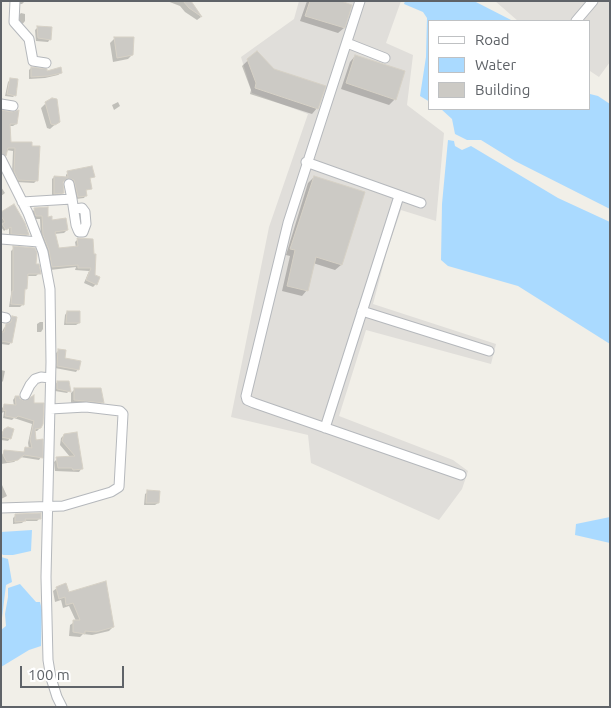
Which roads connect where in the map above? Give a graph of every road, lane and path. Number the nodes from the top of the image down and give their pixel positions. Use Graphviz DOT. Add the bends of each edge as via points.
graph roads {
  1 [pos="15,1"];
  2 [pos="360,1"];
  3 [pos="589,3"];
  4 [pos="577,20"];
  5 [pos="347,43"];
  6 [pos="385,58"];
  7 [pos="46,63"];
  8 [pos="1,104"];
  9 [pos="13,106"];
  10 [pos="1,159"];
  11 [pos="306,162"];
  12 [pos="69,184"];
  13 [pos="399,196"];
  14 [pos="22,202"];
  15 [pos="421,203"];
  16 [pos="1,230"];
  17 [pos="4,239"];
  18 [pos="39,242"];
  19 [pos="362,311"];
  20 [pos="489,351"];
  21 [pos="50,378"];
  22 [pos="25,395"];
  23 [pos="50,409"];
  24 [pos="325,428"];
  25 [pos="461,475"];
  26 [pos="48,507"];
  27 [pos="1,508"];
  28 [pos="62,707"];
  1 -- 7 [label="street" via="14,22 29,39 33,61"];
  2 -- 5 [label="street"];
  3 -- 4 [label="street"];
  5 -- 6 [label="street"];
  5 -- 11 [label="street"];
  8 -- 9 [label="street"];
  10 -- 14 [label="street"];
  11 -- 13 [label="street"];
  11 -- 24 [label="street" via="276,265 246,396 254,403"];
  12 -- 14 [label="street" via="73,204"];
  13 -- 15 [label="street"];
  13 -- 19 [label="street"];
  14 -- 18 [label="street"];
  16 -- 17 [label="street"];
  17 -- 18 [label="street"];
  18 -- 21 [label="street" via="50,289"];
  19 -- 20 [label="street"];
  19 -- 24 [label="street"];
  21 -- 22 [label="street" via="35,379"];
  21 -- 23 [label="street"];
  23 -- 26 [label="street"];
  23 -- 26 [label="street" via="98,408 120,411 124,417 118,486 111,492 63,506"];
  24 -- 25 [label="street"];
  26 -- 27 [label="street"];
  26 -- 28 [label="street" via="48,660"];
}
